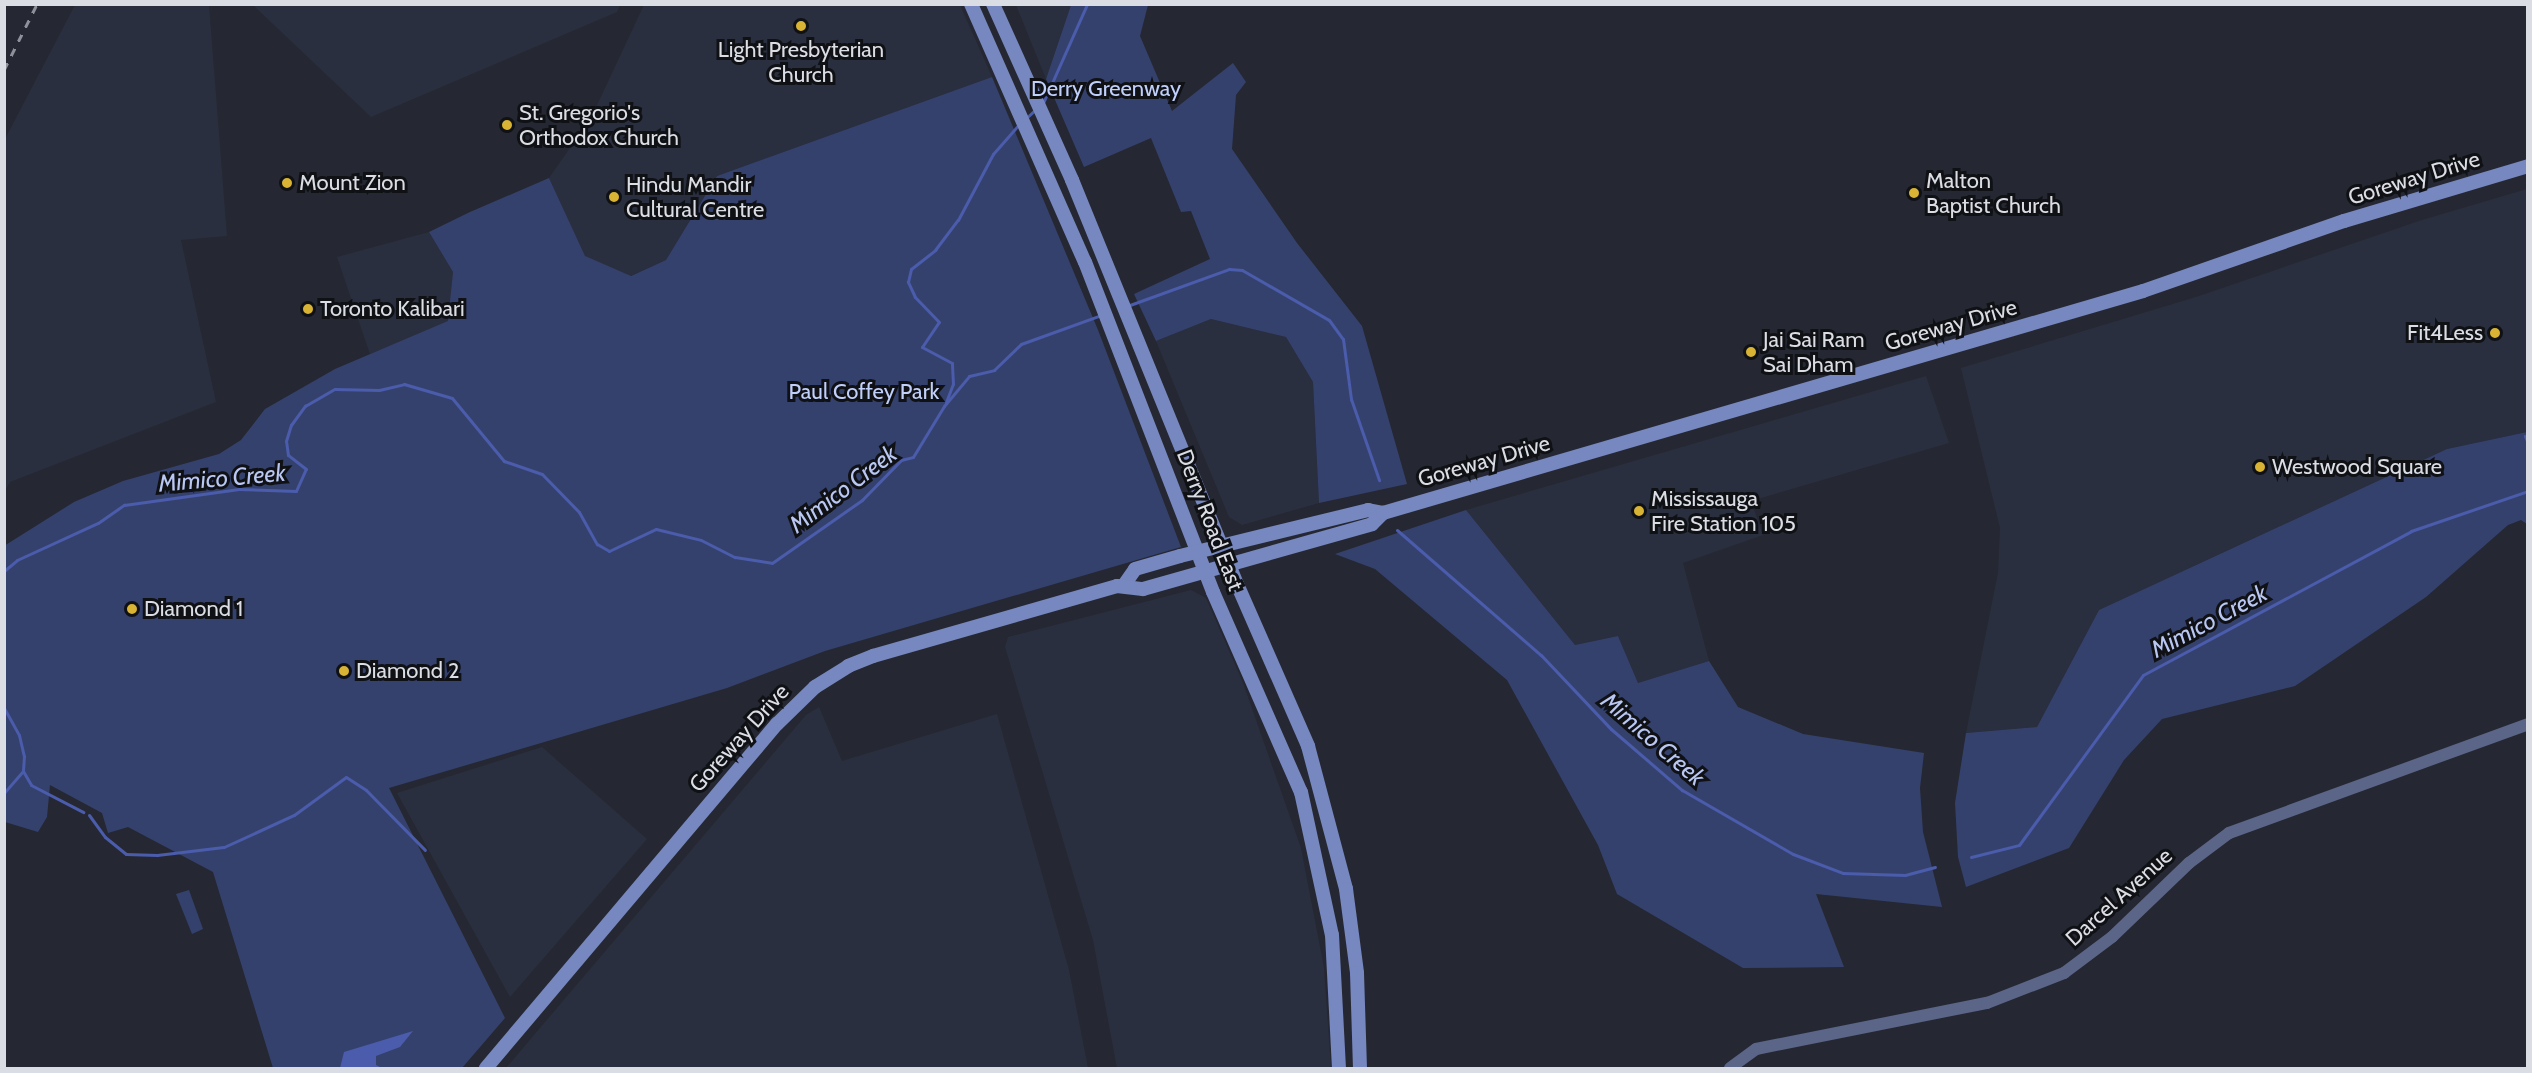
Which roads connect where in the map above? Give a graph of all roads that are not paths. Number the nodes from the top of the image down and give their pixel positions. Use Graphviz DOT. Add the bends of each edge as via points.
graph roads {
  1 [pos="971,4"];
  2 [pos="993,4"];
  3 [pos="1053,142"];
  4 [pos="1035,149"];
  5 [pos="2528,166"];
  6 [pos="1101,254"];
  7 [pos="1085,262"];
  8 [pos="1163,400"];
  9 [pos="1144,406"];
  10 [pos="1383,513"];
  11 [pos="1223,546"];
  12 [pos="1199,551"];
  13 [pos="1230,566"];
  14 [pos="1206,572"];
  15 [pos="1124,585"];
  16 [pos="2528,724"];
  17 [pos="486,1068"];
  18 [pos="1339,1068"];
  19 [pos="1360,1068"];
  20 [pos="1730,1068"];
  1 -- 4 [label="main road, Derry Road East"];
  2 -- 3 [label="main road, Derry Road East"];
  3 -- 4 [label="main road" via="1040,138"];
  3 -- 6 [label="main road, Derry Road East"];
  4 -- 7 [label="main road, Derry Road East"];
  5 -- 10 [label="main road, Goreway Drive" via="2344,221 2143,291"];
  6 -- 7 [label="main road"];
  6 -- 8 [label="main road, Derry Road East"];
  7 -- 9 [label="main road, Derry Road East"];
  8 -- 9 [label="main road"];
  8 -- 11 [label="main road, Derry Road East"];
  9 -- 12 [label="main road, Derry Road East"];
  10 -- 11 [label="main road, Goreway Drive" via="1368,510"];
  10 -- 13 [label="main road, Goreway Drive" via="1371,524"];
  11 -- 12 [label="main road, Goreway Drive"];
  11 -- 13 [label="main road, Derry Road East"];
  12 -- 14 [label="main road, Derry Road East"];
  12 -- 15 [label="main road, Goreway Drive" via="1135,569"];
  13 -- 14 [label="main road, Goreway Drive"];
  13 -- 19 [label="main road, Derry Road East" via="1308,746 1327,812 1346,889 1353,941"];
  14 -- 15 [label="main road, Goreway Drive" via="1143,589"];
  14 -- 18 [label="main road, Derry Road East" via="1301,792 1332,936"];
  15 -- 17 [label="main road, Goreway Drive" via="873,656 815,687 777,724"];
  16 -- 20 [label="street, Darcel Avenue" via="2229,833 2189,862 2112,937 2064,973 1987,1003 1756,1049"];
}
